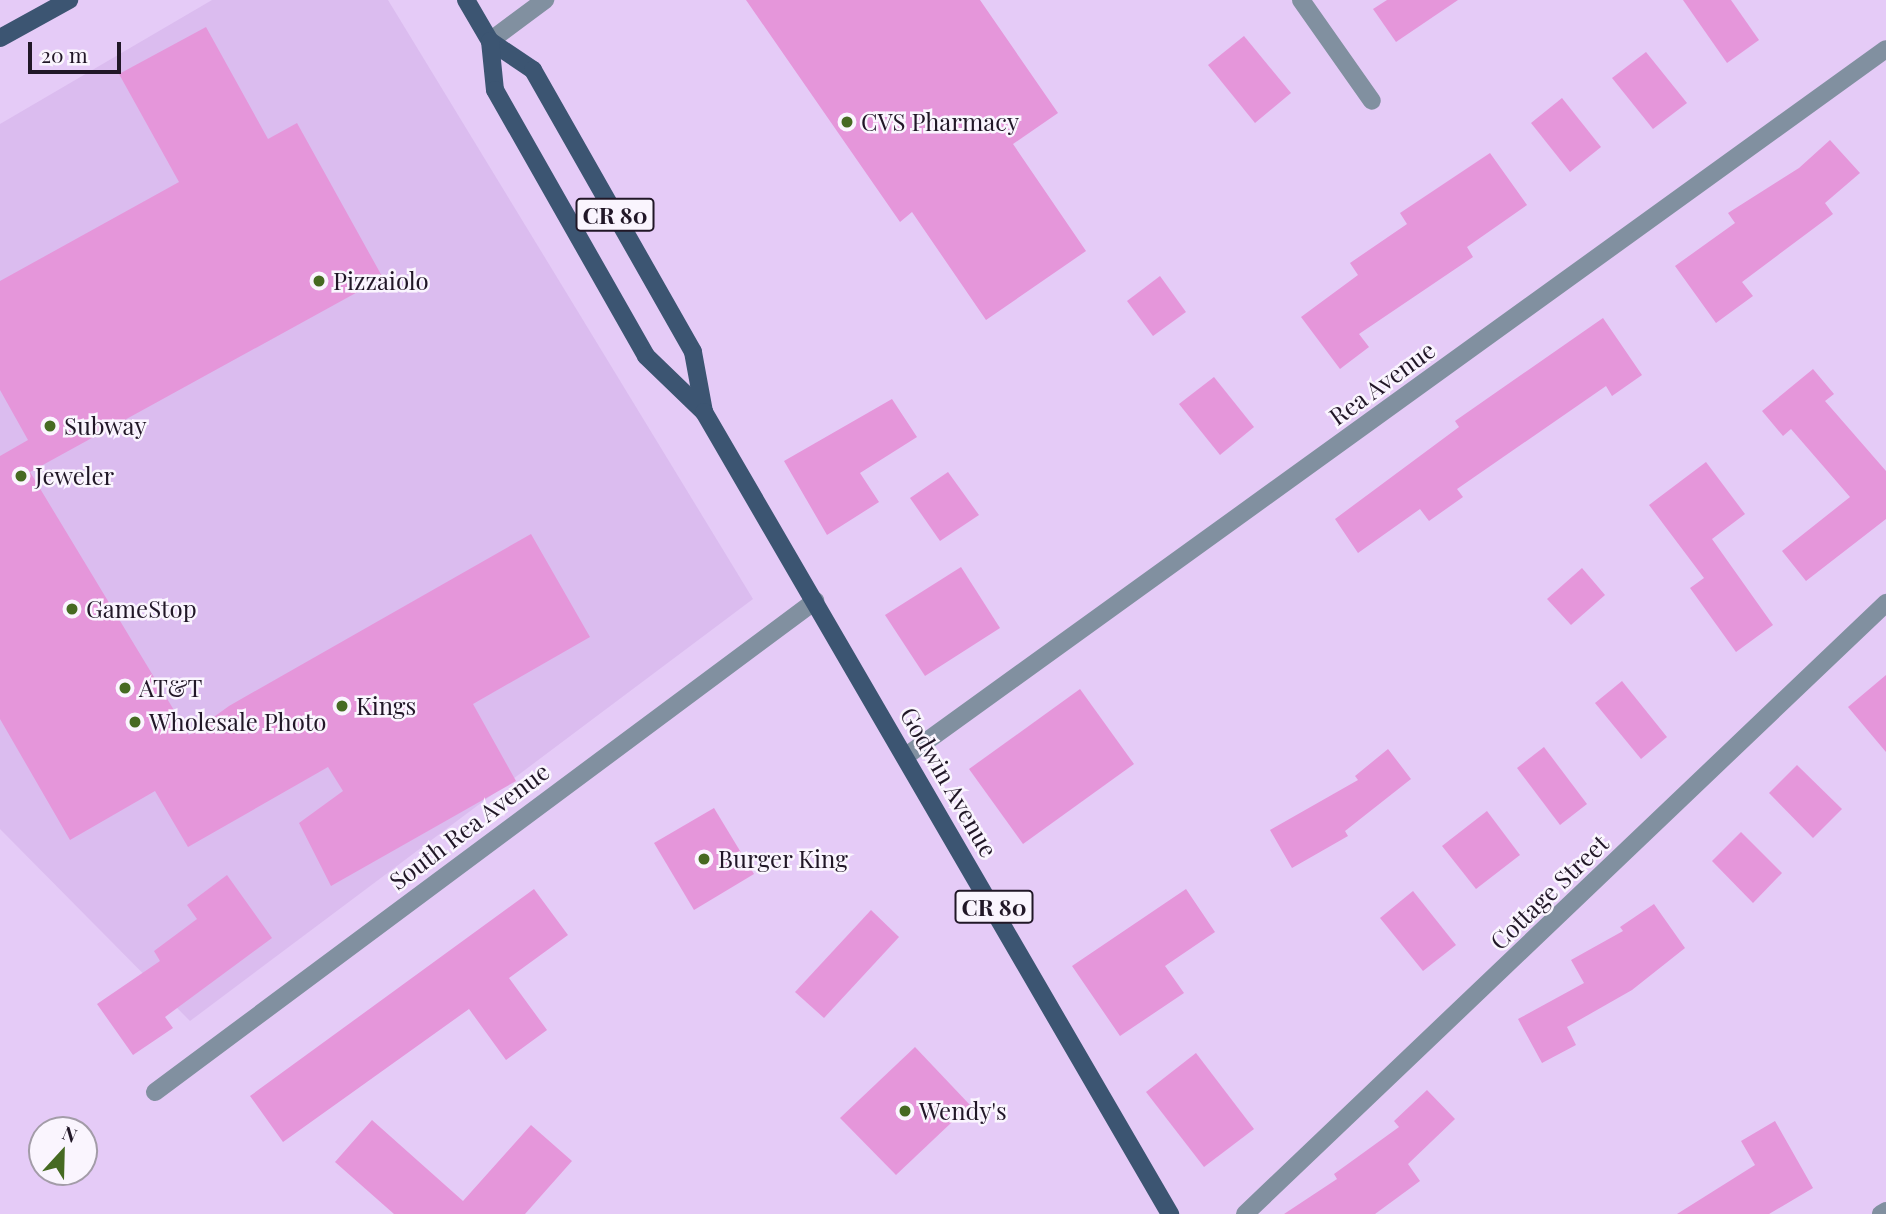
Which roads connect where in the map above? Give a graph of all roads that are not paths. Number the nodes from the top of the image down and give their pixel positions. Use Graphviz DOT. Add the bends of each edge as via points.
graph roads {
  1 [pos="69,0"];
  2 [pos="545,0"];
  3 [pos="1301,0"];
  4 [pos="465,2"];
  5 [pos="0,37"];
  6 [pos="490,41"];
  7 [pos="1886,49"];
  8 [pos="1372,101"];
  9 [pos="704,412"];
  10 [pos="815,601"];
  11 [pos="1886,603"];
  12 [pos="906,756"];
  13 [pos="155,1093"];
  14 [pos="1886,1211"];
  15 [pos="1170,1214"];
  16 [pos="1245,1214"];
  17 [pos="1881,1214"];
  1 -- 5 [label="main road"];
  2 -- 6 [label="street"];
  3 -- 8 [label="street"];
  4 -- 6 [label="main road, Godwin Avenue / CR 80"];
  6 -- 9 [label="main road, Godwin Avenue / CR 80" via="495,90 646,356"];
  6 -- 9 [label="main road, Godwin Avenue / CR 80" via="533,70 693,352"];
  7 -- 12 [label="street, Rea Avenue"];
  9 -- 10 [label="main road, Godwin Avenue / CR 80"];
  10 -- 12 [label="main road, Godwin Avenue / CR 80"];
  10 -- 13 [label="street, South Rea Avenue"];
  11 -- 16 [label="street, Cottage Street"];
  12 -- 15 [label="main road, Godwin Avenue / CR 80"];
  14 -- 17 [label="street"];
}
